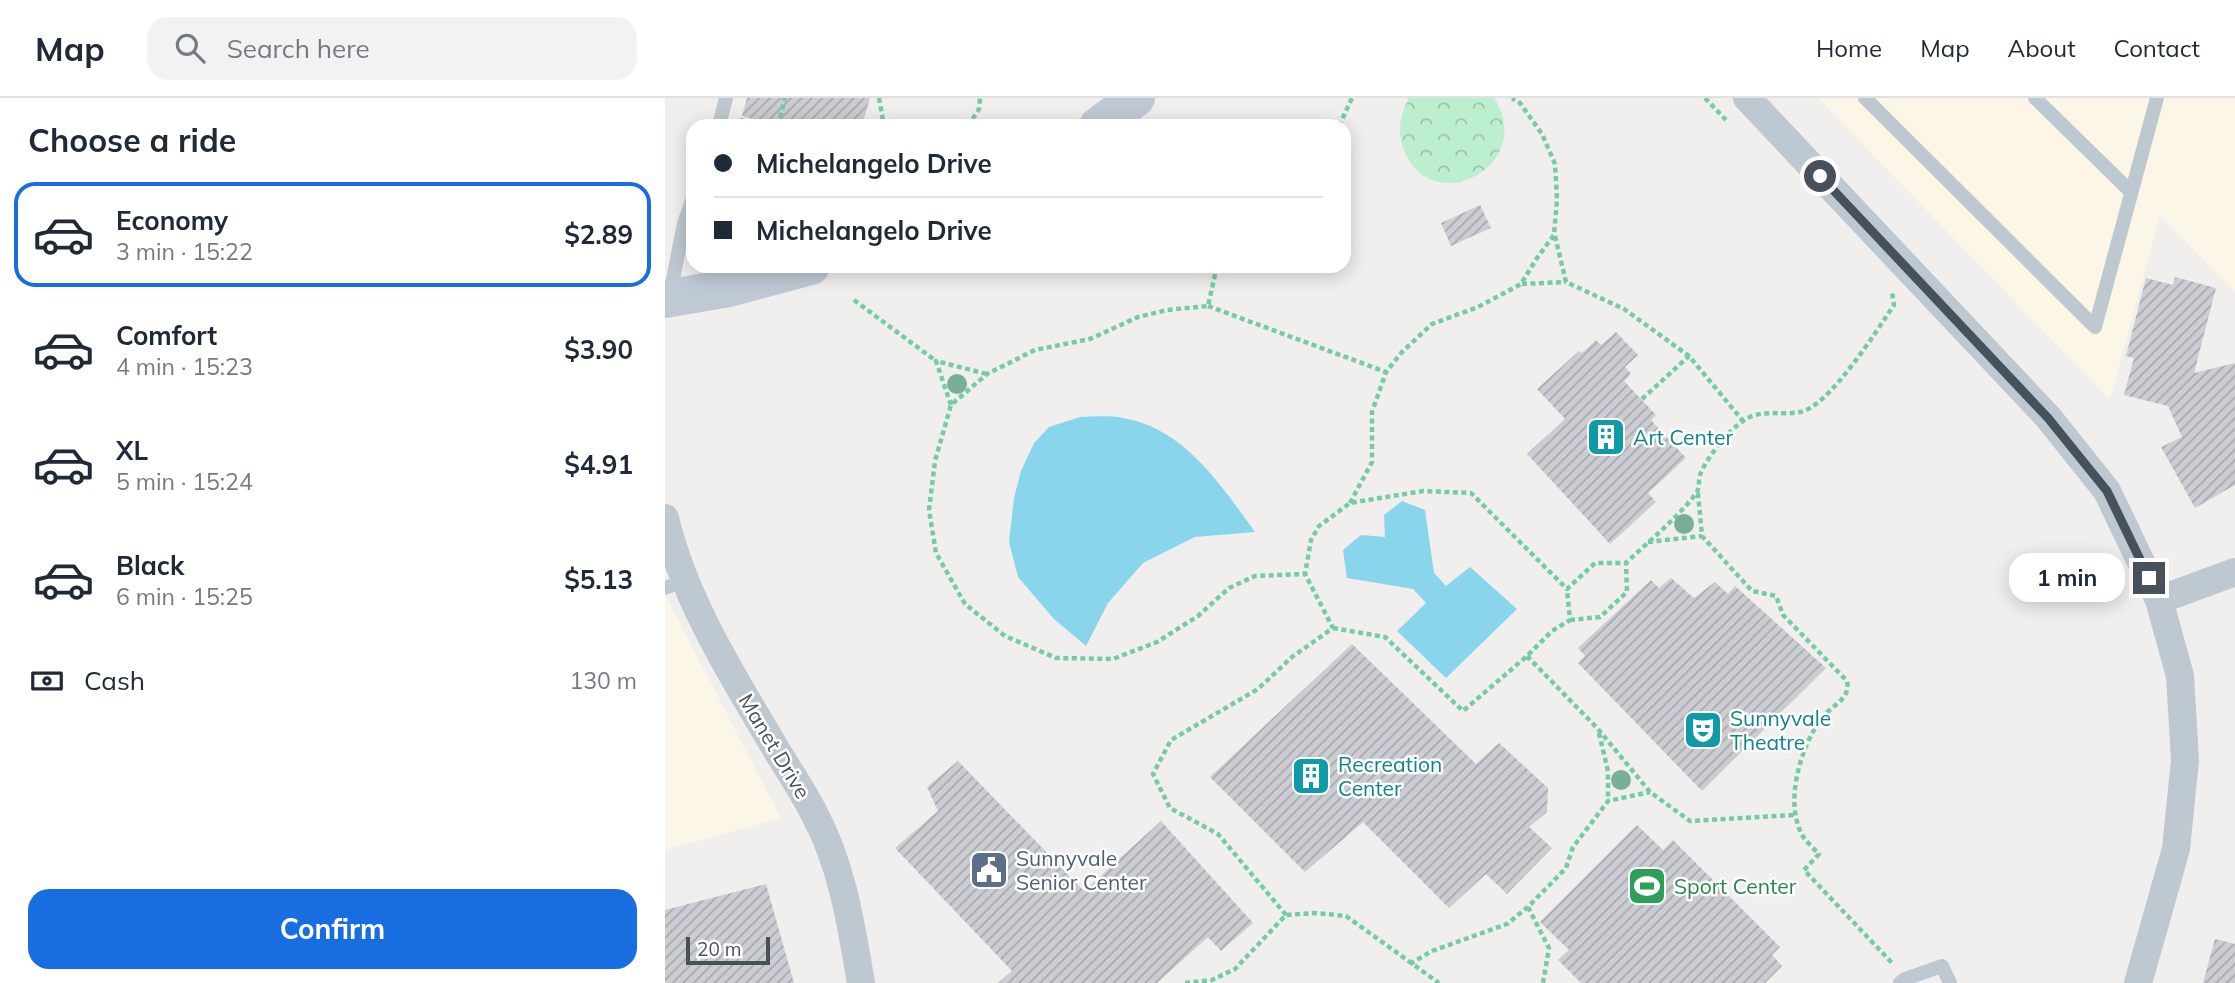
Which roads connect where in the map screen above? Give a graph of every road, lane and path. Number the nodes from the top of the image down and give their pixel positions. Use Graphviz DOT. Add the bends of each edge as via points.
graph roads {
  1 [pos="726,98"];
  2 [pos="785,98"];
  3 [pos="879,98"];
  4 [pos="980,98"];
  5 [pos="1136,98"];
  6 [pos="1352,98"];
  7 [pos="1513,98"];
  8 [pos="1705,98"];
  9 [pos="1747,98"];
  10 [pos="1865,98"];
  11 [pos="2035,98"];
  12 [pos="2157,98"];
  13 [pos="721,119"];
  14 [pos="780,119"];
  15 [pos="883,119"];
  16 [pos="973,119"];
  17 [pos="1108,119"];
  18 [pos="1342,119"];
  19 [pos="1734,128"];
  20 [pos="2131,192"];
  21 [pos="686,217"];
  22 [pos="1554,235"];
  23 [pos="785,273"];
  24 [pos="1215,273"];
  25 [pos="1566,282"];
  26 [pos="1521,284"];
  27 [pos="1889,288"];
  28 [pos="1893,297"];
  29 [pos="667,299"];
  30 [pos="854,300"];
  31 [pos="1208,306"];
  32 [pos="1903,306"];
  33 [pos="1689,356"];
  34 [pos="936,361"];
  35 [pos="1386,372"];
  36 [pos="987,374"];
  37 [pos="1642,399"];
  38 [pos="951,405"];
  39 [pos="1743,421"];
  40 [pos="1698,493"];
  41 [pos="1350,502"];
  42 [pos="665,517"];
  43 [pos="1702,536"];
  44 [pos="1648,542"];
  45 [pos="1626,563"];
  46 [pos="2235,572"];
  47 [pos="1305,574"];
  48 [pos="675,584"];
  49 [pos="1567,589"];
  50 [pos="2159,600"];
  51 [pos="1570,620"];
  52 [pos="1333,628"];
  53 [pos="1527,656"];
  54 [pos="1598,729"];
  55 [pos="1650,792"];
  56 [pos="1608,801"];
  57 [pos="1795,815"];
  58 [pos="1528,907"];
  59 [pos="1286,915"];
  60 [pos="1410,964"];
  61 [pos="1903,981"];
  62 [pos="861,983"];
  63 [pos="1185,983"];
  64 [pos="1439,983"];
  65 [pos="1543,983"];
  66 [pos="1950,983"];
  67 [pos="2138,983"];
  1 -- 13 [label="lane"];
  2 -- 14 [label="path"];
  3 -- 15 [label="path"];
  4 -- 16 [label="path"];
  5 -- 17 [label="main road"];
  6 -- 18 [label="path"];
  7 -- 22 [label="path" via="1542,134 1555,164"];
  8 -- 19 [label="path"];
  9 -- 50 [label="street" via="2048,418 2107,491"];
  10 -- 20 [label="lane" via="2095,327"];
  11 -- 20 [label="lane"];
  12 -- 20 [label="lane"];
  21 -- 29 [label="lane"];
  22 -- 25 [label="path"];
  22 -- 26 [label="path"];
  23 -- 29 [label="main road"];
  24 -- 31 [label="path"];
  25 -- 26 [label="path"];
  25 -- 33 [label="path" via="1624,309"];
  26 -- 35 [label="path" via="1432,324"];
  27 -- 28 [label="path"];
  28 -- 32 [label="path"];
  28 -- 39 [label="path" via="1894,305 1854,363 1811,408 1762,413"];
  30 -- 34 [label="path"];
  31 -- 35 [label="path"];
  31 -- 36 [label="path" via="1138,317 1090,338 1035,350"];
  33 -- 37 [label="path"];
  33 -- 39 [label="path"];
  34 -- 36 [label="path"];
  34 -- 38 [label="path"];
  35 -- 41 [label="path" via="1372,412 1372,462"];
  36 -- 38 [label="path"];
  38 -- 47 [label="path" via="935,461 929,510 936,553 965,604 1005,636 1056,658 1113,659 1157,642 1198,616 1229,588 1255,576"];
  39 -- 40 [label="path" via="1713,453 1701,474"];
  40 -- 43 [label="path"];
  40 -- 44 [label="path"];
  41 -- 47 [label="path" via="1319,526 1311,540"];
  41 -- 49 [label="path" via="1423,491 1471,493"];
  42 -- 48 [label="street, Manet Drive"];
  43 -- 44 [label="path"];
  43 -- 57 [label="path" via="1752,591 1776,596 1783,615 1847,681 1845,697 1823,715 1801,758"];
  44 -- 45 [label="path"];
  45 -- 49 [label="path" via="1595,563"];
  45 -- 51 [label="path" via="1627,592 1600,617"];
  46 -- 50 [label="street"];
  47 -- 52 [label="path"];
  48 -- 62 [label="street, Manet Drive" via="816,816 843,883"];
  49 -- 51 [label="path"];
  50 -- 67 [label="street" via="2180,676 2185,760 2176,849"];
  51 -- 53 [label="path"];
  52 -- 53 [label="path" via="1385,637 1463,711"];
  52 -- 59 [label="path" via="1258,689 1171,740 1153,774 1170,808 1218,834"];
  53 -- 54 [label="path"];
  54 -- 55 [label="path"];
  54 -- 56 [label="path" via="1608,771"];
  55 -- 56 [label="path"];
  55 -- 57 [label="path" via="1690,821"];
  56 -- 58 [label="path" via="1573,847 1566,868"];
  57 -- 61 [label="path" via="1804,837 1819,854 1804,870 1889,959"];
  58 -- 60 [label="path" via="1507,924 1432,951"];
  58 -- 65 [label="path" via="1549,948"];
  59 -- 60 [label="path" via="1346,915"];
  59 -- 63 [label="path" via="1235,969 1212,980"];
  60 -- 64 [label="path"];
  61 -- 66 [label="lane" via="1942,966"];
}
